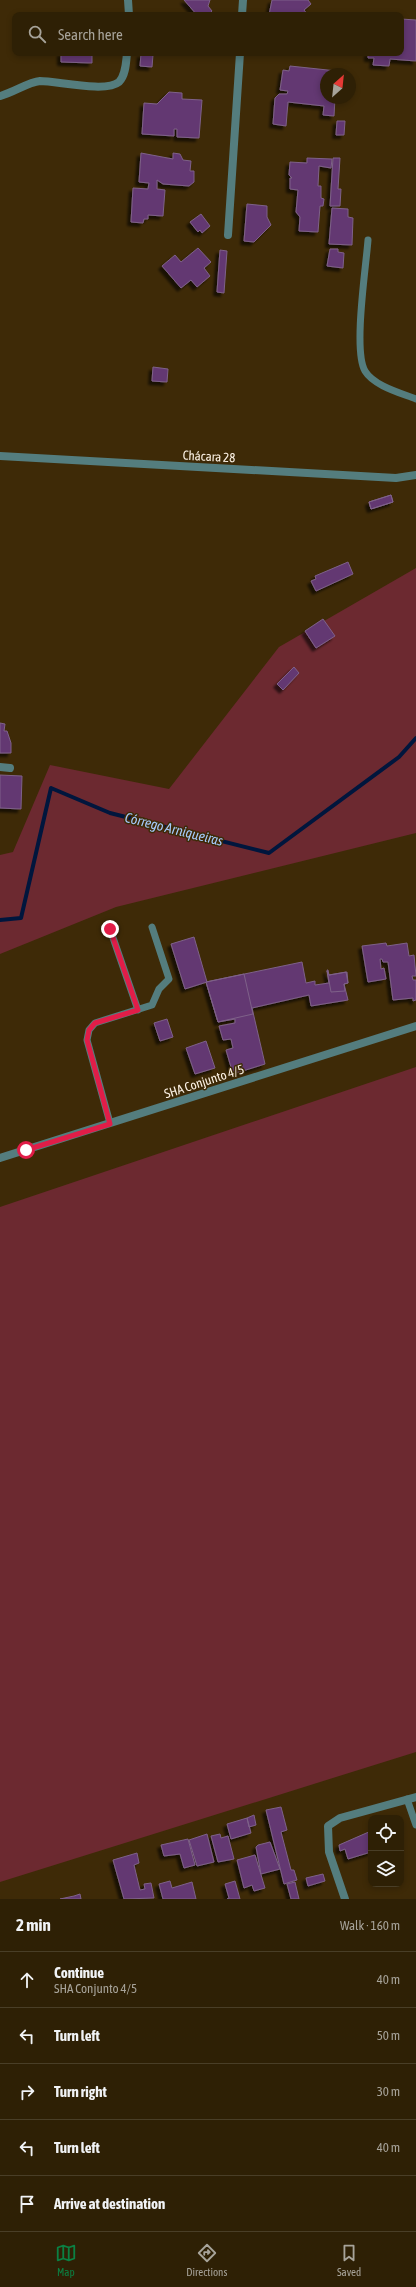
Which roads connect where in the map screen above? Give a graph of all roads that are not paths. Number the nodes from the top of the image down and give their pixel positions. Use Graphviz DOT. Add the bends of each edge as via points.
graph roads {
  1 [pos="128,0"];
  2 [pos="243,0"];
  3 [pos="129,12"];
  4 [pos="242,12"];
  5 [pos="126,56"];
  6 [pos="240,56"];
  7 [pos="0,96"];
  8 [pos="228,235"];
  9 [pos="368,240"];
  10 [pos="416,399"];
  11 [pos="0,456"];
  12 [pos="416,475"];
  13 [pos="0,767"];
  14 [pos="10,768"];
  15 [pos="152,927"];
  16 [pos="110,929"];
  17 [pos="138,1010"];
  18 [pos="416,1026"];
  19 [pos="110,1124"];
  20 [pos="0,1158"];
  21 [pos="416,1797"];
  22 [pos="407,1799"];
  23 [pos="416,1825"];
  24 [pos="345,1899"];
  1 -- 3 [label="street"];
  2 -- 4 [label="street"];
  5 -- 7 [label="street" via="120,81 113,85 39,81"];
  6 -- 8 [label="street"];
  9 -- 10 [label="lane" via="361,324 361,363 366,373 375,380"];
  11 -- 12 [label="street, Chácara 28" via="396,478"];
  13 -- 14 [label="street"];
  15 -- 17 [label="lane" via="169,978 159,989 152,1005"];
  16 -- 17 [label="lane"];
  17 -- 19 [label="lane" via="95,1023 89,1030 87,1040"];
  18 -- 19 [label="street, SHA Conjunto 4/5"];
  19 -- 20 [label="street, SHA Conjunto 4/5"];
  21 -- 22 [label="street"];
  22 -- 23 [label="lane"];
  22 -- 24 [label="street" via="340,1818 328,1826 329,1852"];
}
